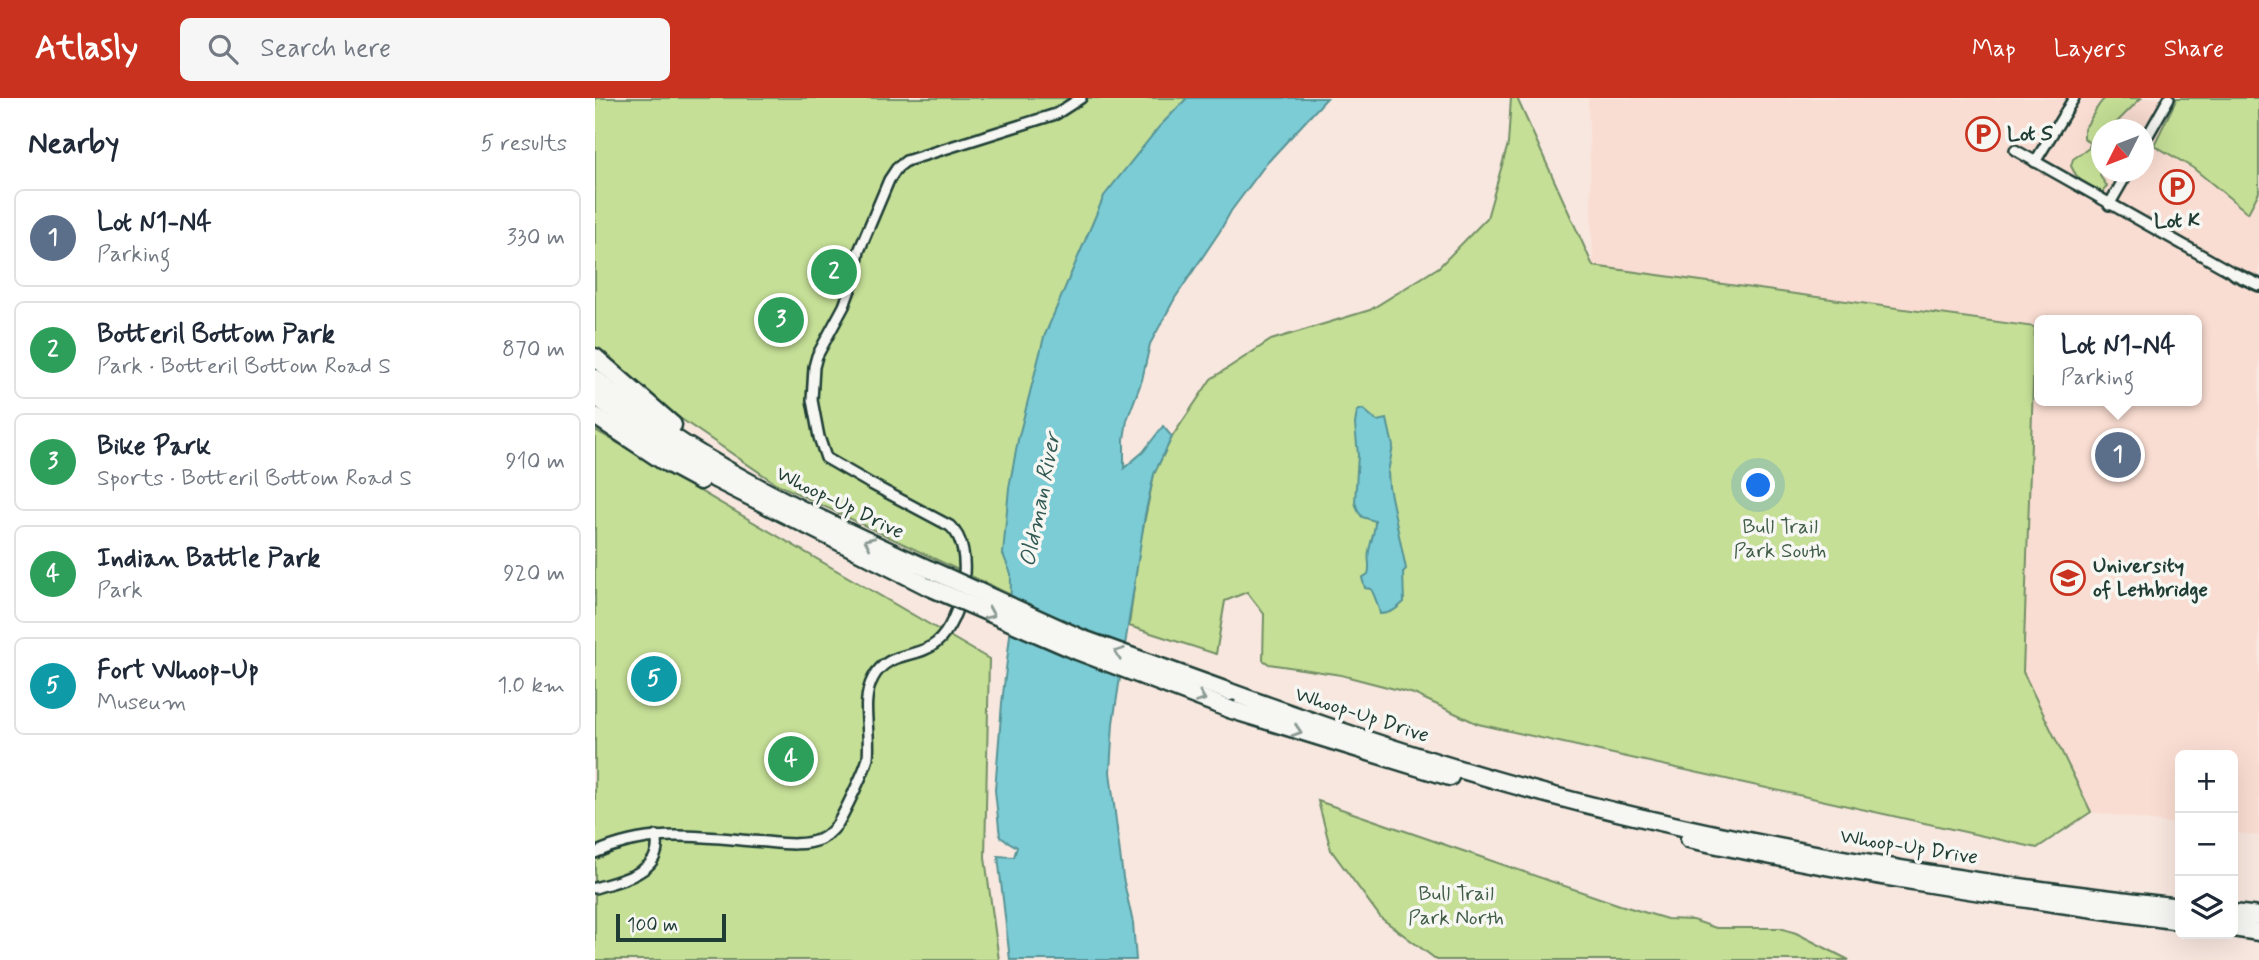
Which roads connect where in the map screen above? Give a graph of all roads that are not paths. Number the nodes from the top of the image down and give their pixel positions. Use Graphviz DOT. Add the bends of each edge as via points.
graph roads {
  1 [pos="1081,98"];
  2 [pos="2074,98"];
  3 [pos="2169,98"];
  4 [pos="2154,126"];
  5 [pos="2015,150"];
  6 [pos="2035,162"];
  7 [pos="2122,182"];
  8 [pos="2109,205"];
  9 [pos="2235,274"];
  10 [pos="2259,285"];
  11 [pos="595,357"];
  12 [pos="595,378"];
  13 [pos="595,396"];
  14 [pos="595,416"];
  15 [pos="720,465"];
  16 [pos="929,578"];
  17 [pos="657,836"];
  18 [pos="595,853"];
  19 [pos="595,888"];
  20 [pos="2175,907"];
  21 [pos="2259,910"];
  22 [pos="2238,911"];
  23 [pos="2238,915"];
  24 [pos="2175,920"];
  25 [pos="2238,928"];
  26 [pos="2257,928"];
  1 -- 17 [label="street" via="1056,114 906,161 892,174 859,251 844,306 814,367 812,401 826,457 956,531 963,549 961,595 942,637 933,645 892,659 874,675 868,694 868,759 837,824 823,838 792,844"];
  2 -- 6 [label="street"];
  3 -- 4 [label="street"];
  5 -- 6 [label="street"];
  6 -- 8 [label="street"];
  7 -- 8 [label="street"];
  8 -- 9 [label="street"];
  9 -- 10 [label="street"];
  11 -- 15 [label="highway"];
  12 -- 15 [label="highway, Whoop-Up Drive" via="639,413"];
  13 -- 16 [label="highway, Whoop-Up Drive" via="715,479"];
  14 -- 16 [label="highway" via="699,481 824,542"];
  16 -- 15 [label="highway, Whoop-Up Drive, one-way"];
  20 -- 16 [label="highway, Whoop-Up Drive, one-way, bridge" via="1901,868 1682,826 1530,789 1319,724"];
  16 -- 24 [label="highway, Whoop-Up Drive, one-way, bridge" via="1077,651 1232,710 1493,790 1759,854 1910,882"];
  17 -- 18 [label="street"];
  17 -- 19 [label="street" via="657,852 641,871"];
  21 -- 22 [label="highway"];
  23 -- 26 [label="highway"];
  25 -- 26 [label="highway"];
}
